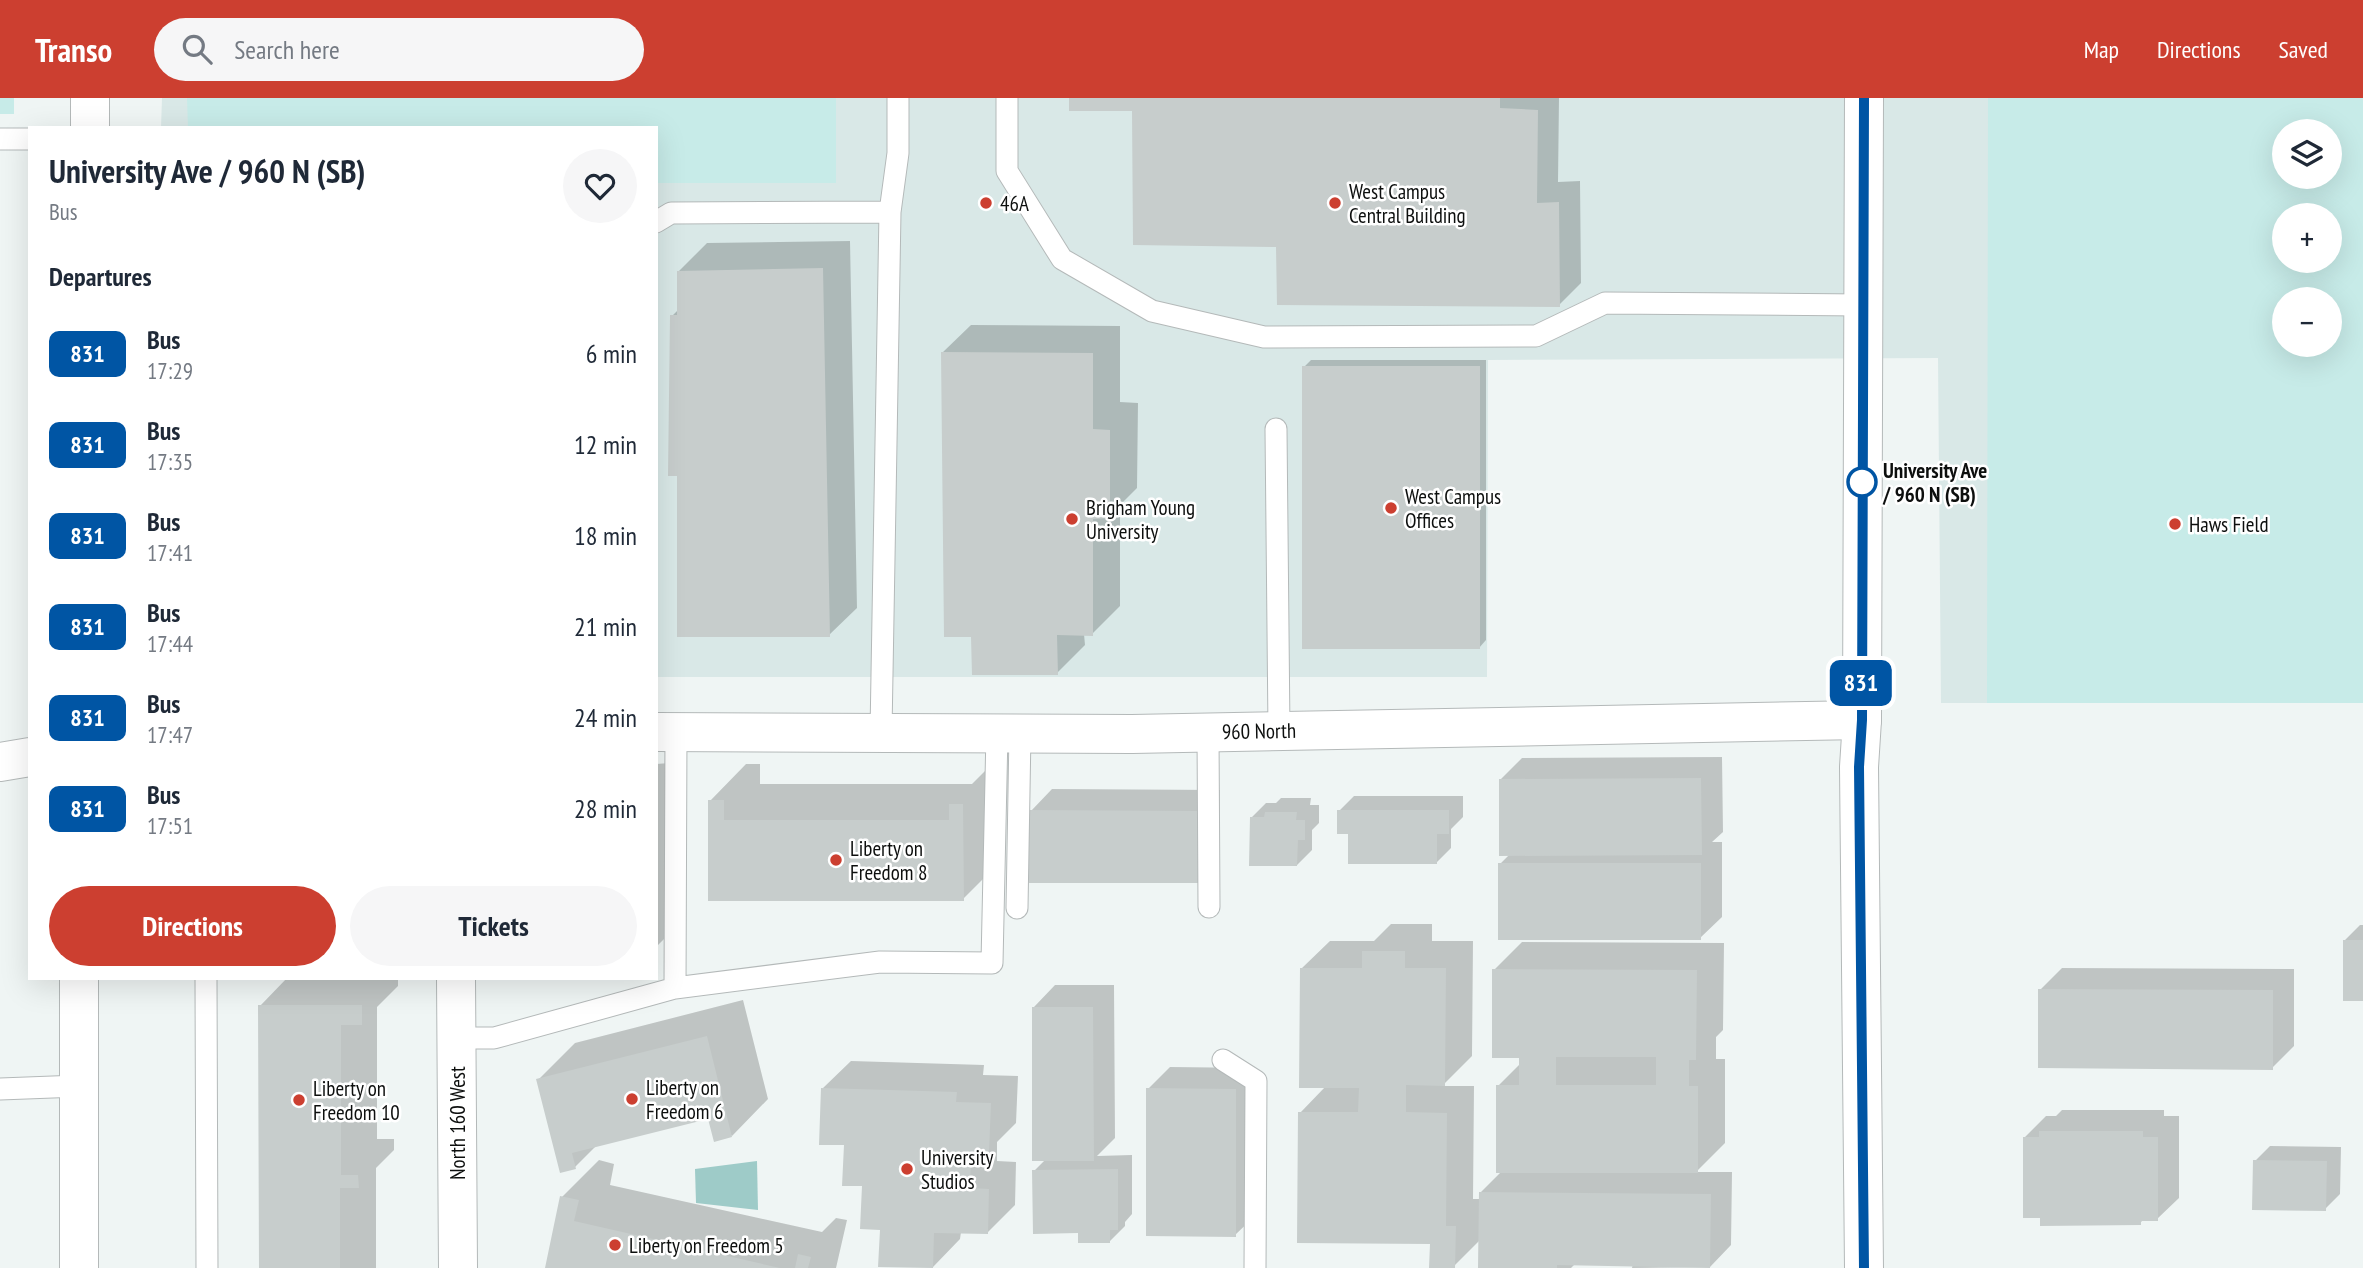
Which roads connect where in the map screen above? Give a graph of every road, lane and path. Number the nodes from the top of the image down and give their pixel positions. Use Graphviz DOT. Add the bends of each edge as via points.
graph roads {
  1 [pos="90,98"];
  2 [pos="898,98"];
  3 [pos="1007,98"];
  4 [pos="1864,98"];
  5 [pos="90,126"];
  6 [pos="0,139"];
  7 [pos="28,139"];
  8 [pos="890,212"];
  9 [pos="658,221"];
  10 [pos="1862,305"];
  11 [pos="1276,429"];
  12 [pos="1862,720"];
  13 [pos="1279,731"];
  14 [pos="666,732"];
  15 [pos="881,732"];
  16 [pos="1208,732"];
  17 [pos="1009,733"];
  18 [pos="28,757"];
  19 [pos="0,762"];
  20 [pos="1209,907"];
  21 [pos="1017,908"];
  22 [pos="79,980"];
  23 [pos="206,980"];
  24 [pos="456,980"];
  25 [pos="676,988"];
  26 [pos="457,1038"];
  27 [pos="1223,1059"];
  28 [pos="79,1086"];
  29 [pos="0,1089"];
  30 [pos="79,1268"];
  31 [pos="207,1268"];
  32 [pos="458,1268"];
  33 [pos="1255,1268"];
  34 [pos="1864,1268"];
  1 -- 5 [label="main road"];
  2 -- 8 [label="lane" via="898,153"];
  3 -- 10 [label="lane" via="1007,171 1062,259 1152,311 1264,337 1536,336 1605,303"];
  4 -- 10 [label="main road"];
  6 -- 7 [label="lane"];
  8 -- 9 [label="lane" via="671,213"];
  8 -- 15 [label="lane"];
  10 -- 12 [label="main road"];
  11 -- 13 [label="lane"];
  12 -- 13 [label="main road, 960 North"];
  12 -- 34 [label="main road"];
  13 -- 16 [label="main road, 960 North"];
  14 -- 15 [label="main road, 960 North"];
  14 -- 25 [label="lane"];
  15 -- 17 [label="main road, 960 North"];
  16 -- 17 [label="main road, 960 North"];
  16 -- 20 [label="lane"];
  17 -- 21 [label="lane"];
  17 -- 25 [label="lane" via="992,963 880,962"];
  18 -- 19 [label="main road"];
  22 -- 28 [label="main road"];
  23 -- 31 [label="lane"];
  24 -- 26 [label="main road, North 160 West"];
  25 -- 26 [label="lane" via="494,1038"];
  26 -- 32 [label="main road, North 160 West"];
  27 -- 33 [label="lane" via="1256,1081"];
  28 -- 29 [label="lane"];
  28 -- 30 [label="main road"];
}
